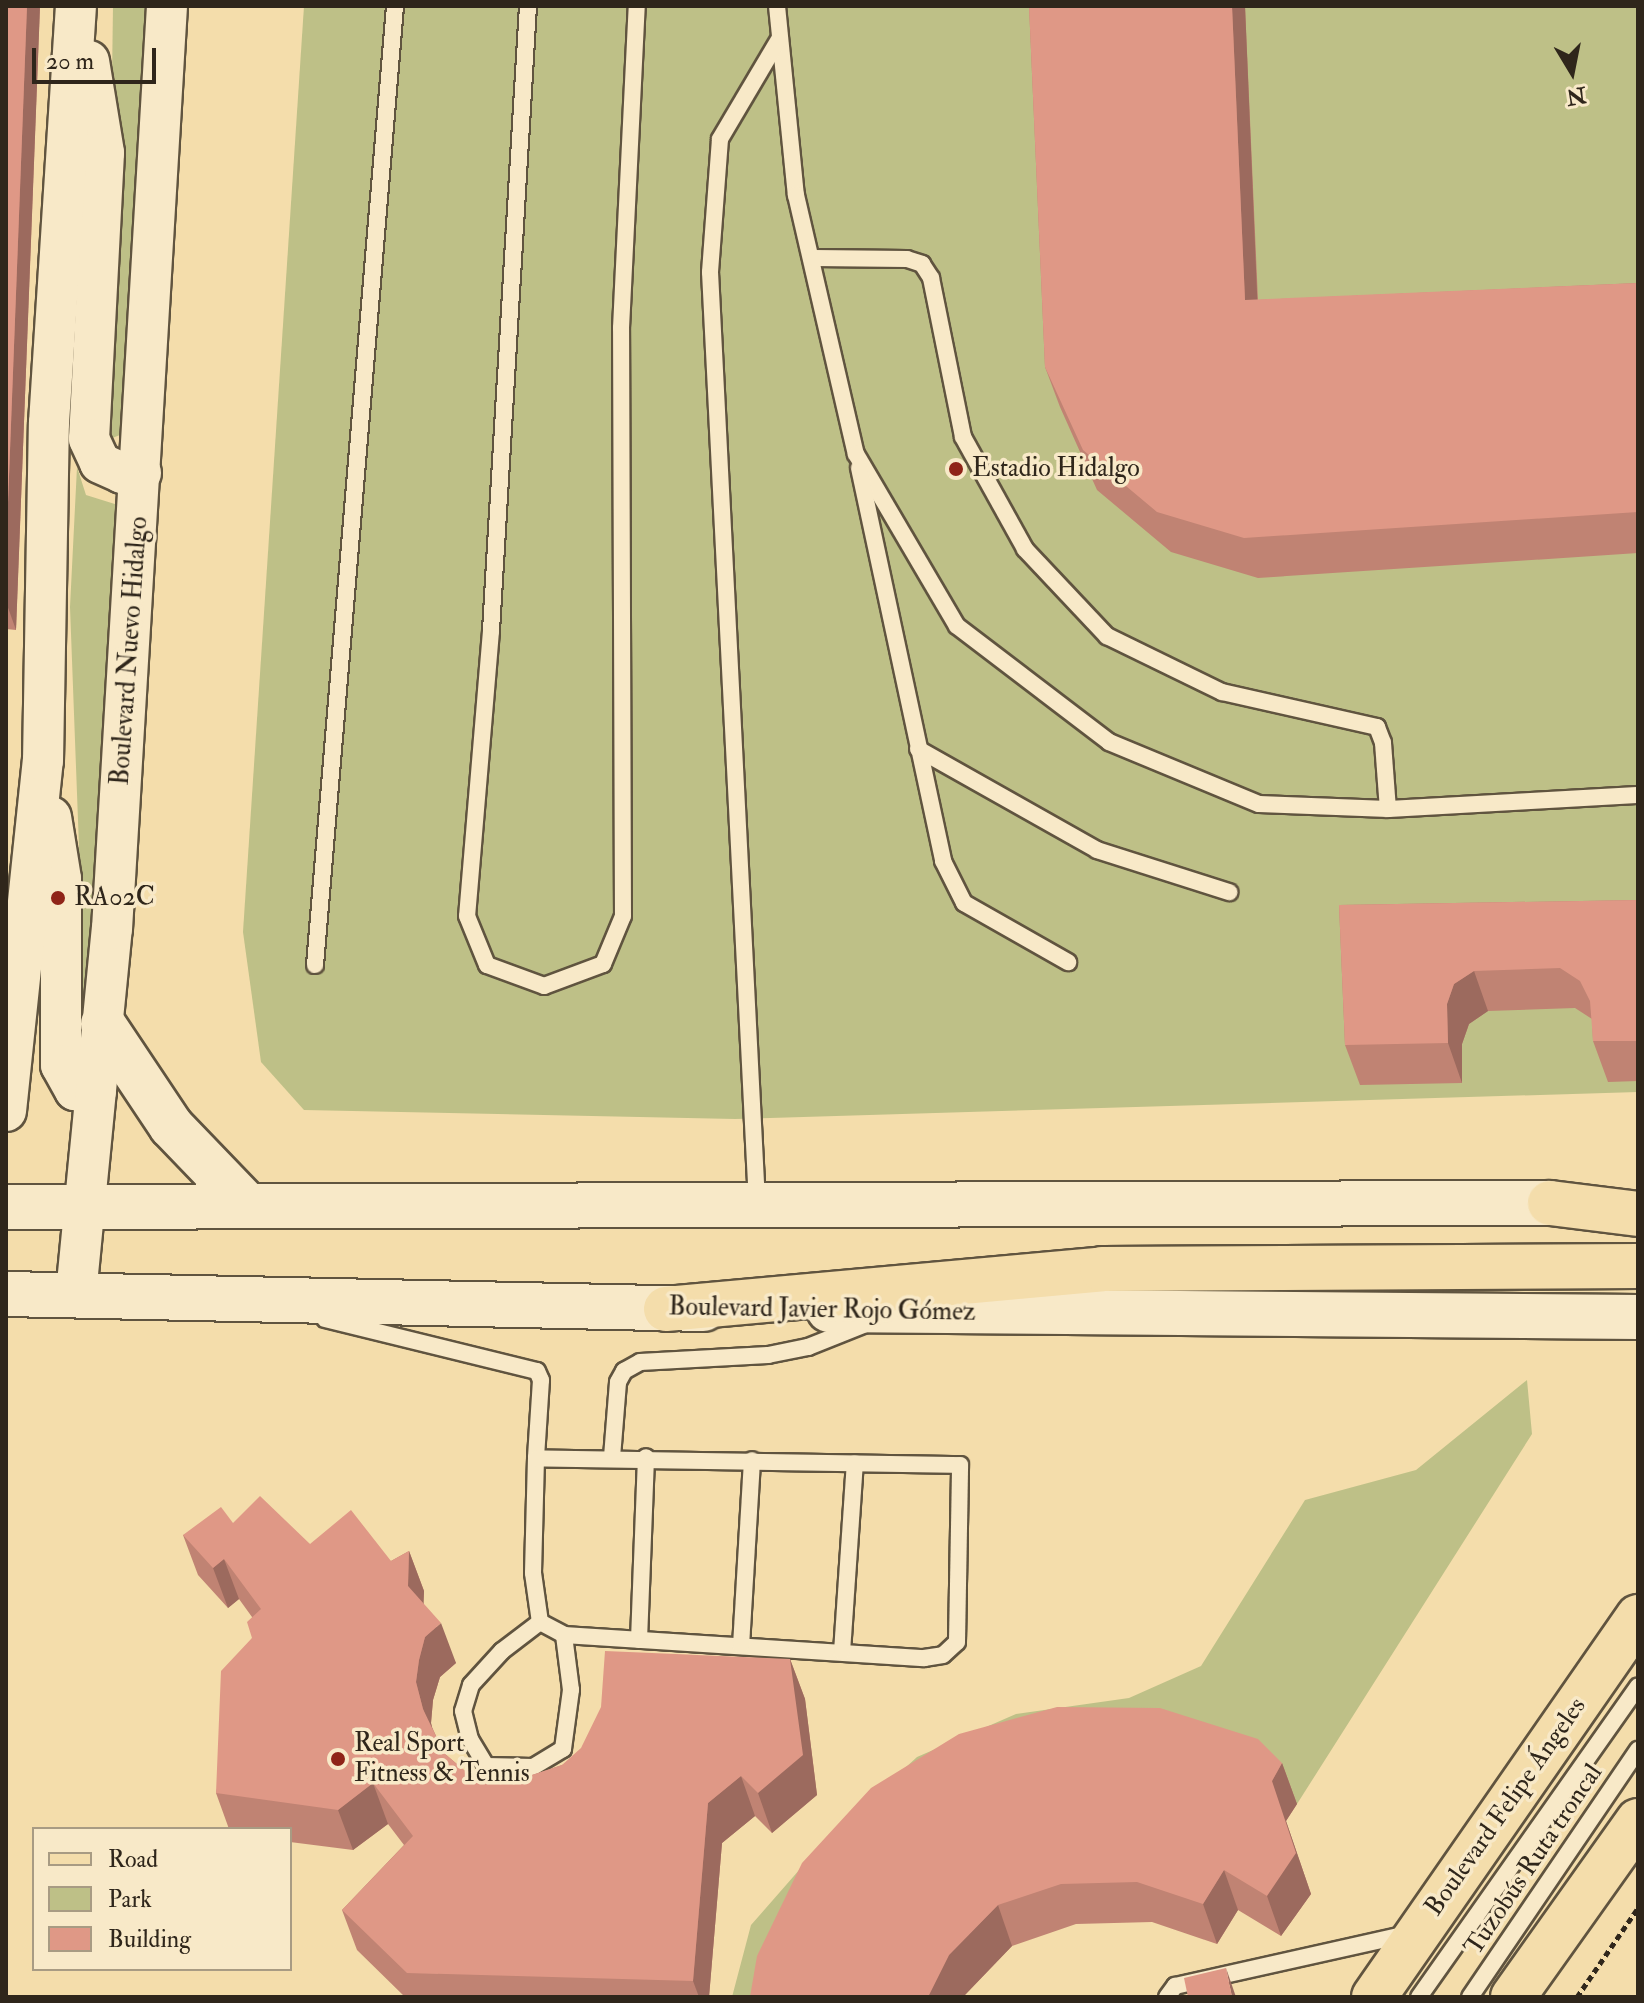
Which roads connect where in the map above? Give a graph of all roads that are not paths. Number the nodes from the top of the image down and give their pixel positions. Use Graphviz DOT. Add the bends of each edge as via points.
graph roads {
  1 [pos="78,6"];
  2 [pos="167,6"];
  3 [pos="395,6"];
  4 [pos="528,6"];
  5 [pos="637,6"];
  6 [pos="777,6"];
  7 [pos="778,41"];
  8 [pos="814,258"];
  9 [pos="856,454"];
  10 [pos="141,473"];
  11 [pos="918,749"];
  12 [pos="43,761"];
  13 [pos="1638,795"];
  14 [pos="1388,809"];
  15 [pos="1229,892"];
  16 [pos="1068,962"];
  17 [pos="315,965"];
  18 [pos="103,1024"];
  19 [pos="96,1092"];
  20 [pos="6,1111"];
  21 [pos="1638,1193"];
  22 [pos="1550,1203"];
  23 [pos="1167,1204"];
  24 [pos="757,1205"];
  25 [pos="248,1206"];
  26 [pos="6,1207"];
  27 [pos="85,1207"];
  28 [pos="1638,1214"];
  29 [pos="1638,1236"];
  30 [pos="1638,1266"];
  31 [pos="6,1294"];
  32 [pos="76,1294"];
  33 [pos="233,1298"];
  34 [pos="666,1309"];
  35 [pos="892,1311"];
  36 [pos="1632,1314"];
  37 [pos="612,1457"];
  38 [pos="646,1457"];
  39 [pos="536,1458"];
  40 [pos="752,1460"];
  41 [pos="855,1463"];
  42 [pos="1638,1617"];
  43 [pos="540,1622"];
  44 [pos="564,1635"];
  45 [pos="639,1640"];
  46 [pos="741,1646"];
  47 [pos="842,1652"];
  48 [pos="1638,1686"];
  49 [pos="1638,1750"];
  50 [pos="1638,1821"];
  51 [pos="1420,1931"];
  52 [pos="1167,1997"];
  53 [pos="1374,1997"];
  54 [pos="1419,1997"];
  55 [pos="1470,1997"];
  56 [pos="1513,1997"];
  1 -- 10 [label="street" via="104,153 89,439 100,463 122,473"];
  1 -- 12 [label="street" via="49,423"];
  2 -- 10 [label="street, Boulevard Nuevo Hidalgo"];
  3 -- 17 [label="lane"];
  4 -- 5 [label="lane" via="491,631 467,916 487,965 544,986 603,964 623,916 621,328"];
  6 -- 7 [label="lane"];
  7 -- 8 [label="lane" via="796,195"];
  7 -- 24 [label="lane" via="720,139 710,272"];
  8 -- 9 [label="lane"];
  8 -- 14 [label="lane" via="907,259 922,264 931,278 963,437 1025,549 1107,636 1222,692 1377,727"];
  9 -- 11 [label="lane"];
  9 -- 14 [label="lane" via="957,626 1109,742 1259,804"];
  10 -- 18 [label="street, Boulevard Nuevo Hidalgo"];
  11 -- 15 [label="lane" via="1097,850"];
  11 -- 16 [label="lane" via="943,861 964,903"];
  12 -- 19 [label="street" via="61,879 61,1065 75,1090"];
  12 -- 20 [label="street"];
  13 -- 14 [label="lane"];
  18 -- 19 [label="street, Boulevard Nuevo Hidalgo"];
  18 -- 25 [label="main road" via="171,1126"];
  19 -- 27 [label="street, Boulevard Nuevo Hidalgo"];
  21 -- 22 [label="main road"];
  22 -- 23 [label="main road"];
  22 -- 28 [label="main road"];
  23 -- 24 [label="main road"];
  23 -- 29 [label="main road" via="1333,1226 1595,1228"];
  24 -- 25 [label="main road"];
  25 -- 27 [label="main road"];
  26 -- 27 [label="main road"];
  27 -- 32 [label="street, Boulevard Nuevo Hidalgo"];
  30 -- 34 [label="main road" via="1102,1269"];
  31 -- 32 [label="main road, Boulevard Javier Rojo Gómez"];
  32 -- 33 [label="main road, Boulevard Javier Rojo Gómez"];
  33 -- 34 [label="main road, Boulevard Javier Rojo Gómez"];
  33 -- 39 [label="lane" via="537,1371 541,1380"];
  34 -- 35 [label="main road, Boulevard Javier Rojo Gómez"];
  35 -- 36 [label="main road, Boulevard Javier Rojo Gómez"];
  35 -- 37 [label="lane" via="840,1336 768,1355 640,1362 618,1382"];
  37 -- 38 [label="lane"];
  37 -- 39 [label="lane"];
  38 -- 40 [label="lane"];
  38 -- 45 [label="lane"];
  39 -- 43 [label="lane" via="533,1573"];
  40 -- 41 [label="lane"];
  40 -- 46 [label="lane"];
  41 -- 47 [label="lane"];
  41 -- 47 [label="lane" via="960,1465 957,1642 943,1655 924,1658"];
  42 -- 51 [label="main road, Boulevard Felipe Ángeles"];
  43 -- 44 [label="lane"];
  43 -- 44 [label="lane" via="502,1651 471,1685 463,1711 470,1739 486,1766 533,1767 563,1749 571,1690"];
  44 -- 45 [label="lane"];
  45 -- 46 [label="lane"];
  46 -- 47 [label="lane"];
  48 -- 54 [label="lane, Tuzobús Ruta troncal"];
  49 -- 55 [label="lane, Tuzobús Ruta troncal"];
  50 -- 56 [label="main road"];
  51 -- 52 [label="lane" via="1175,1986"];
  51 -- 53 [label="main road, Boulevard Felipe Ángeles"];
}
